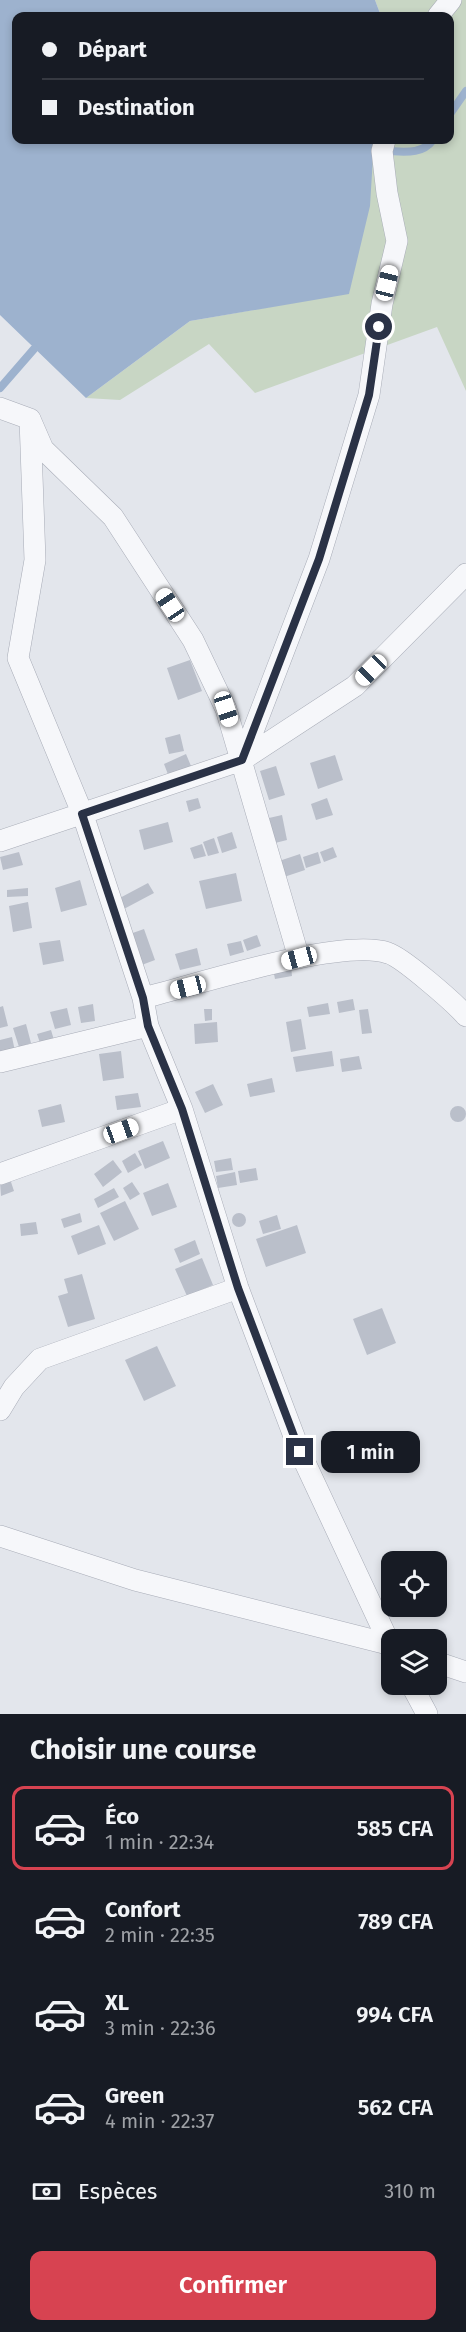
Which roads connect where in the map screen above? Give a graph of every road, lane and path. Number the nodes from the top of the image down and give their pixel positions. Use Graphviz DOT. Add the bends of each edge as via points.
graph roads {
  1 [pos="451,0"];
  2 [pos="441,12"];
  3 [pos="384,144"];
  4 [pos="0,408"];
  5 [pos="30,419"];
  6 [pos="466,574"];
  7 [pos="242,760"];
  8 [pos="82,814"];
  9 [pos="0,840"];
  10 [pos="299,958"];
  11 [pos="143,998"];
  12 [pos="466,1016"];
  13 [pos="148,1026"];
  14 [pos="0,1062"];
  15 [pos="182,1109"];
  16 [pos="0,1174"];
  17 [pos="238,1288"];
  18 [pos="0,1410"];
  19 [pos="0,1536"];
  20 [pos="383,1629"];
  21 [pos="381,1643"];
  22 [pos="447,1666"];
  23 [pos="466,1672"];
  24 [pos="417,1695"];
  25 [pos="427,1714"];
  1 -- 2 [label="street"];
  3 -- 7 [label="street" via="387,193 398,241 382,304 369,395 319,559"];
  4 -- 5 [label="street"];
  5 -- 7 [label="street" via="43,449 113,517 193,640 226,709"];
  5 -- 8 [label="street" via="35,560 18,658"];
  6 -- 7 [label="street" via="355,686"];
  7 -- 8 [label="street"];
  7 -- 10 [label="street"];
  8 -- 9 [label="street"];
  8 -- 11 [label="street"];
  10 -- 11 [label="street"];
  10 -- 12 [label="street" via="349,950 389,952"];
  11 -- 13 [label="street"];
  13 -- 14 [label="street"];
  13 -- 15 [label="street"];
  15 -- 16 [label="street"];
  15 -- 17 [label="street"];
  17 -- 18 [label="street" via="40,1359 14,1387"];
  17 -- 20 [label="street" via="300,1452"];
  19 -- 21 [label="street" via="135,1580"];
  22 -- 23 [label="street"];
  24 -- 25 [label="street"];
}
